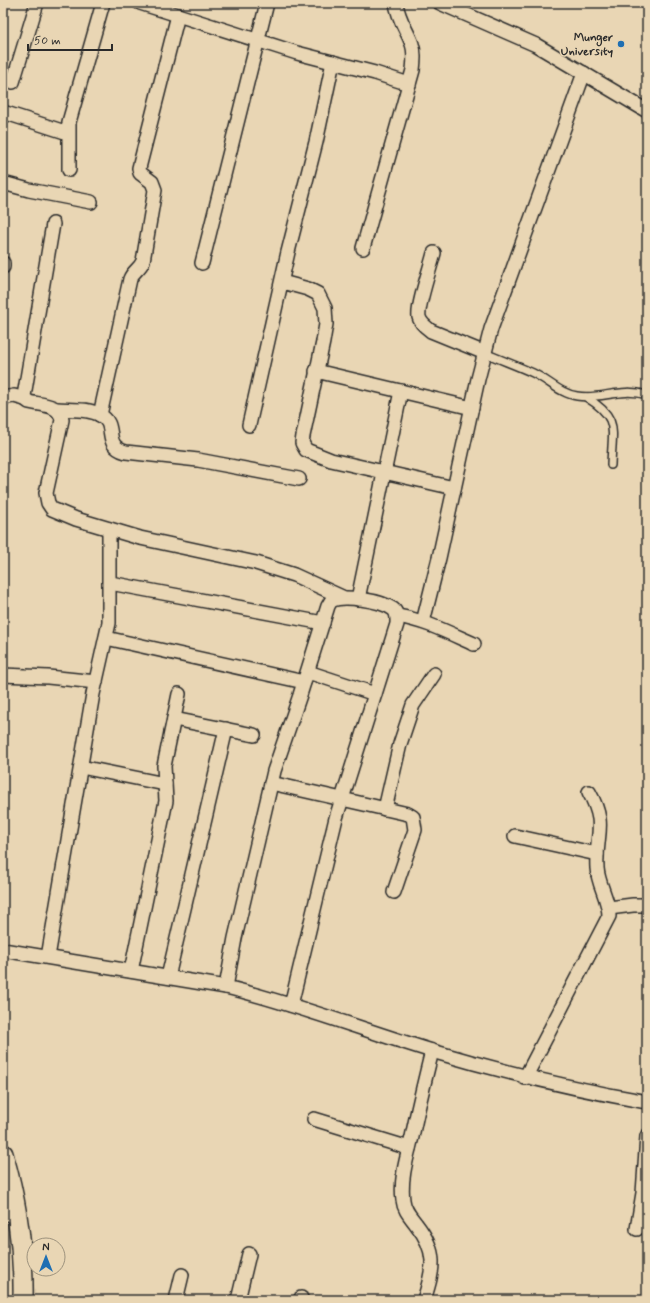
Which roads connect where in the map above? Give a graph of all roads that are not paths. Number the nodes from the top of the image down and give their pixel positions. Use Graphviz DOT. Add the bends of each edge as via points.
graph roads {
  1 [pos="37,3"];
  2 [pos="103,3"];
  3 [pos="267,3"];
  4 [pos="396,3"];
  5 [pos="440,3"];
  6 [pos="148,4"];
  7 [pos="178,15"];
  8 [pos="258,40"];
  9 [pos="333,62"];
  10 [pos="584,73"];
  11 [pos="13,82"];
  12 [pos="409,84"];
  13 [pos="647,110"];
  14 [pos="3,112"];
  15 [pos="68,133"];
  16 [pos="69,170"];
  17 [pos="3,183"];
  18 [pos="91,202"];
  19 [pos="53,224"];
  20 [pos="363,248"];
  21 [pos="434,253"];
  22 [pos="3,263"];
  23 [pos="202,263"];
  24 [pos="3,267"];
  25 [pos="282,282"];
  26 [pos="485,353"];
  27 [pos="316,371"];
  28 [pos="401,391"];
  29 [pos="647,395"];
  30 [pos="586,397"];
  31 [pos="3,398"];
  32 [pos="25,399"];
  33 [pos="472,408"];
  34 [pos="57,409"];
  35 [pos="100,415"];
  36 [pos="249,425"];
  37 [pos="611,465"];
  38 [pos="384,473"];
  39 [pos="299,479"];
  40 [pos="454,488"];
  41 [pos="109,529"];
  42 [pos="110,583"];
  43 [pos="342,597"];
  44 [pos="358,599"];
  45 [pos="397,616"];
  46 [pos="423,622"];
  47 [pos="323,623"];
  48 [pos="106,638"];
  49 [pos="474,644"];
  50 [pos="434,674"];
  51 [pos="3,675"];
  52 [pos="306,677"];
  53 [pos="96,682"];
  54 [pos="179,694"];
  55 [pos="375,694"];
  56 [pos="174,718"];
  57 [pos="226,729"];
  58 [pos="254,735"];
  59 [pos="81,767"];
  60 [pos="271,783"];
  61 [pos="165,784"];
  62 [pos="589,792"];
  63 [pos="341,800"];
  64 [pos="385,809"];
  65 [pos="515,836"];
  66 [pos="597,854"];
  67 [pos="394,892"];
  68 [pos="647,905"];
  69 [pos="609,908"];
  70 [pos="3,950"];
  71 [pos="48,957"];
  72 [pos="131,971"];
  73 [pos="168,976"];
  74 [pos="226,987"];
  75 [pos="291,1005"];
  76 [pos="432,1051"];
  77 [pos="525,1078"];
  78 [pos="647,1102"];
  79 [pos="314,1119"];
  80 [pos="647,1136"];
  81 [pos="409,1148"];
  82 [pos="3,1154"];
  83 [pos="11,1215"];
  84 [pos="637,1229"];
  85 [pos="249,1254"];
  86 [pos="182,1275"];
  87 [pos="23,1300"];
  88 [pos="176,1300"];
  89 [pos="238,1300"];
  90 [pos="424,1300"];
  1 -- 11 [label="street"];
  2 -- 15 [label="street" via="71,112"];
  3 -- 8 [label="street"];
  4 -- 12 [label="street" via="399,19 412,45 414,57"];
  5 -- 10 [label="street" via="536,45"];
  6 -- 7 [label="street"];
  7 -- 8 [label="street"];
  7 -- 35 [label="street" via="139,168 140,173 152,182 155,190 143,261 130,279"];
  8 -- 9 [label="street"];
  8 -- 23 [label="street"];
  9 -- 12 [label="street"];
  9 -- 25 [label="street"];
  10 -- 13 [label="street"];
  10 -- 26 [label="street"];
  12 -- 20 [label="street"];
  14 -- 15 [label="street"];
  15 -- 16 [label="street"];
  17 -- 18 [label="street"];
  19 -- 32 [label="street"];
  21 -- 26 [label="street" via="419,318 431,331"];
  22 -- 24 [label="street"];
  25 -- 27 [label="street" via="318,294 325,308 326,324"];
  25 -- 36 [label="street"];
  26 -- 30 [label="lane" via="533,373 567,394"];
  26 -- 33 [label="street"];
  27 -- 28 [label="street"];
  27 -- 38 [label="street" via="302,443 306,450 331,460"];
  28 -- 33 [label="street"];
  28 -- 38 [label="street"];
  29 -- 30 [label="lane" via="630,391"];
  30 -- 37 [label="lane" via="601,406 611,422"];
  31 -- 32 [label="street" via="14,396"];
  32 -- 34 [label="street"];
  33 -- 40 [label="street"];
  34 -- 35 [label="street"];
  34 -- 41 [label="street" via="62,420 46,493 48,503 58,512"];
  35 -- 39 [label="street" via="108,422 113,444 118,450 230,465"];
  38 -- 40 [label="street"];
  38 -- 44 [label="street"];
  40 -- 46 [label="street"];
  41 -- 42 [label="street"];
  41 -- 43 [label="street" via="173,546 256,563 300,577"];
  42 -- 47 [label="street"];
  42 -- 48 [label="street"];
  43 -- 44 [label="street"];
  43 -- 47 [label="street" via="331,601"];
  44 -- 45 [label="street" via="385,605 394,610"];
  45 -- 46 [label="street"];
  45 -- 55 [label="street" via="395,633"];
  46 -- 49 [label="street"];
  47 -- 52 [label="street"];
  48 -- 52 [label="street"];
  48 -- 53 [label="street"];
  50 -- 64 [label="street" via="411,711 396,759"];
  51 -- 53 [label="street"];
  52 -- 55 [label="street"];
  52 -- 60 [label="street"];
  53 -- 59 [label="street"];
  54 -- 56 [label="street"];
  55 -- 63 [label="street"];
  56 -- 57 [label="street"];
  56 -- 61 [label="street" via="164,766"];
  57 -- 58 [label="street"];
  57 -- 73 [label="street"];
  59 -- 61 [label="street"];
  59 -- 71 [label="street"];
  60 -- 63 [label="street"];
  60 -- 74 [label="street"];
  61 -- 72 [label="street" via="166,801"];
  62 -- 66 [label="street" via="595,802 601,824"];
  63 -- 64 [label="street"];
  63 -- 75 [label="street"];
  64 -- 67 [label="street" via="408,814 413,817 415,823 415,830"];
  65 -- 66 [label="street"];
  66 -- 69 [label="street" via="599,879"];
  68 -- 69 [label="street"];
  69 -- 77 [label="street" via="606,922"];
  70 -- 71 [label="street"];
  71 -- 72 [label="street"];
  72 -- 73 [label="street"];
  73 -- 74 [label="street"];
  74 -- 75 [label="street"];
  75 -- 76 [label="street"];
  76 -- 77 [label="street"];
  76 -- 81 [label="street"];
  77 -- 78 [label="street"];
  79 -- 81 [label="street"];
  80 -- 84 [label="street" via="643,1193"];
  81 -- 90 [label="street" via="402,1186 403,1201 407,1213 423,1232 433,1257 433,1267"];
  82 -- 83 [label="street"];
  83 -- 87 [label="street" via="23,1251"];
  85 -- 89 [label="street"];
  86 -- 88 [label="street"];
}
